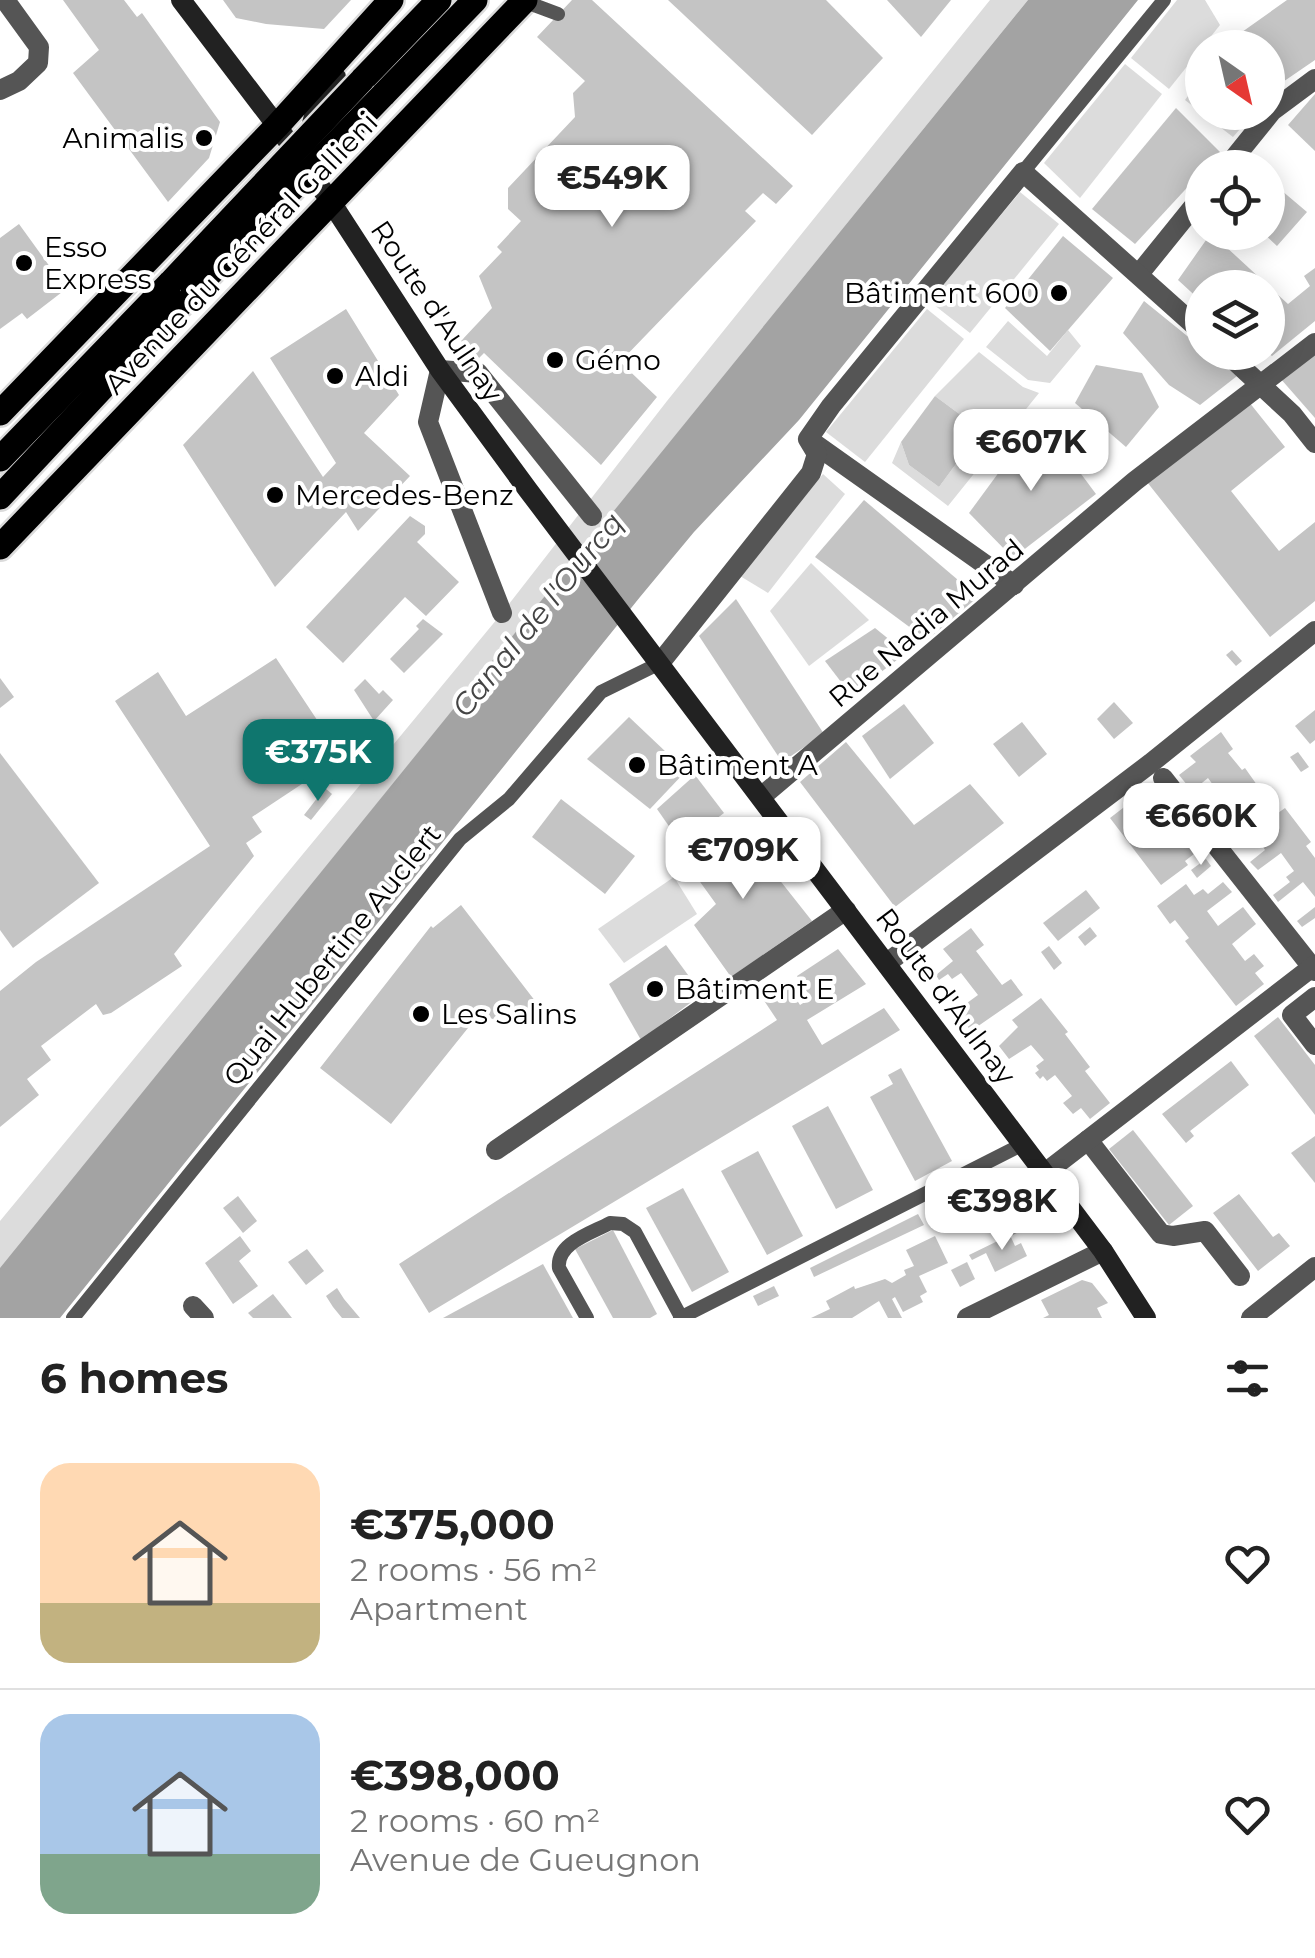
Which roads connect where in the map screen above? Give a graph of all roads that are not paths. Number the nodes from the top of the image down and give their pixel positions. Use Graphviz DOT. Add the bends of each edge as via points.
graph roads {
  1 [pos="4,0"];
  2 [pos="181,0"];
  3 [pos="391,0"];
  4 [pos="439,0"];
  5 [pos="475,0"];
  6 [pos="1164,0"];
  7 [pos="524,1"];
  8 [pos="558,14"];
  9 [pos="350,43"];
  10 [pos="1315,79"];
  11 [pos="372,88"];
  12 [pos="0,90"];
  13 [pos="277,126"];
  14 [pos="1241,150"];
  15 [pos="302,162"];
  16 [pos="1023,172"];
  17 [pos="330,202"];
  18 [pos="1185,217"];
  19 [pos="1139,274"];
  20 [pos="182,286"];
  21 [pos="1185,316"];
  22 [pos="1315,343"];
  23 [pos="440,370"];
  24 [pos="1245,370"];
  25 [pos="1262,386"];
  26 [pos="0,412"];
  27 [pos="808,439"];
  28 [pos="1315,443"];
  29 [pos="0,459"];
  30 [pos="0,497"];
  31 [pos="592,516"];
  32 [pos="0,547"];
  33 [pos="1014,585"];
  34 [pos="502,613"];
  35 [pos="1315,631"];
  36 [pos="660,663"];
  37 [pos="1163,778"];
  38 [pos="762,798"];
  39 [pos="846,910"];
  40 [pos="886,963"];
  41 [pos="1314,968"];
  42 [pos="1315,997"];
  43 [pos="1315,1045"];
  44 [pos="1088,1140"];
  45 [pos="1023,1144"];
  46 [pos="496,1150"];
  47 [pos="1045,1173"];
  48 [pos="1103,1250"];
  49 [pos="1315,1267"];
  50 [pos="1240,1276"];
  51 [pos="73,1318"];
  52 [pos="586,1318"];
  53 [pos="680,1318"];
  54 [pos="967,1318"];
  55 [pos="1146,1318"];
  56 [pos="1250,1318"];
  1 -- 12 [label="street" via="40,47 38,64"];
  2 -- 13 [label="street, Route d'Aulnay"];
  3 -- 9 [label="main road"];
  4 -- 11 [label="main road"];
  5 -- 11 [label="main road"];
  6 -- 16 [label="lane, Quai Hubertine Auclert"];
  7 -- 8 [label="lane"];
  7 -- 17 [label="main road, Avenue du Général Gallieni"];
  9 -- 13 [label="main road"];
  9 -- 15 [label="street" via="341,72 319,97"];
  10 -- 14 [label="street" via="1272,111"];
  11 -- 20 [label="main road, bridge"];
  13 -- 15 [label="street, Route d'Aulnay"];
  13 -- 26 [label="main road"];
  15 -- 17 [label="street, Route d'Aulnay"];
  16 -- 19 [label="street"];
  16 -- 27 [label="street, Quai Hubertine Auclert"];
  17 -- 23 [label="street, Route d'Aulnay"];
  17 -- 32 [label="main road, Avenue du Général Gallieni"];
  18 -- 19 [label="street"];
  19 -- 21 [label="street"];
  20 -- 29 [label="main road"];
  20 -- 30 [label="main road"];
  22 -- 25 [label="street, Rue Nadia Murad"];
  23 -- 31 [label="street" via="478,374"];
  23 -- 34 [label="street" via="428,422"];
  23 -- 36 [label="street, Route d'Aulnay"];
  24 -- 25 [label="street"];
  25 -- 28 [label="street"];
  25 -- 33 [label="street, Rue Nadia Murad" via="1134,481"];
  27 -- 33 [label="street"];
  27 -- 36 [label="street, Quai Hubertine Auclert" via="817,454 811,474"];
  33 -- 38 [label="street, Rue Nadia Murad"];
  35 -- 40 [label="street"];
  36 -- 38 [label="street, Route d'Aulnay"];
  36 -- 51 [label="lane, Quai Hubertine Auclert" via="601,692 510,799 460,839"];
  37 -- 41 [label="street"];
  38 -- 39 [label="street, Route d'Aulnay"];
  39 -- 40 [label="street, Route d'Aulnay"];
  39 -- 46 [label="street"];
  40 -- 45 [label="street, Route d'Aulnay"];
  41 -- 44 [label="street"];
  42 -- 43 [label="street" via="1292,1014"];
  44 -- 47 [label="street"];
  44 -- 50 [label="street" via="1162,1234 1204,1231"];
  45 -- 47 [label="street, Route d'Aulnay"];
  45 -- 53 [label="lane"];
  47 -- 48 [label="street, Route d'Aulnay"];
  48 -- 54 [label="street"];
  48 -- 55 [label="street, Route d'Aulnay"];
  49 -- 56 [label="street"];
  52 -- 53 [label="lane" via="558,1258 564,1248 617,1223 635,1232"];
}
